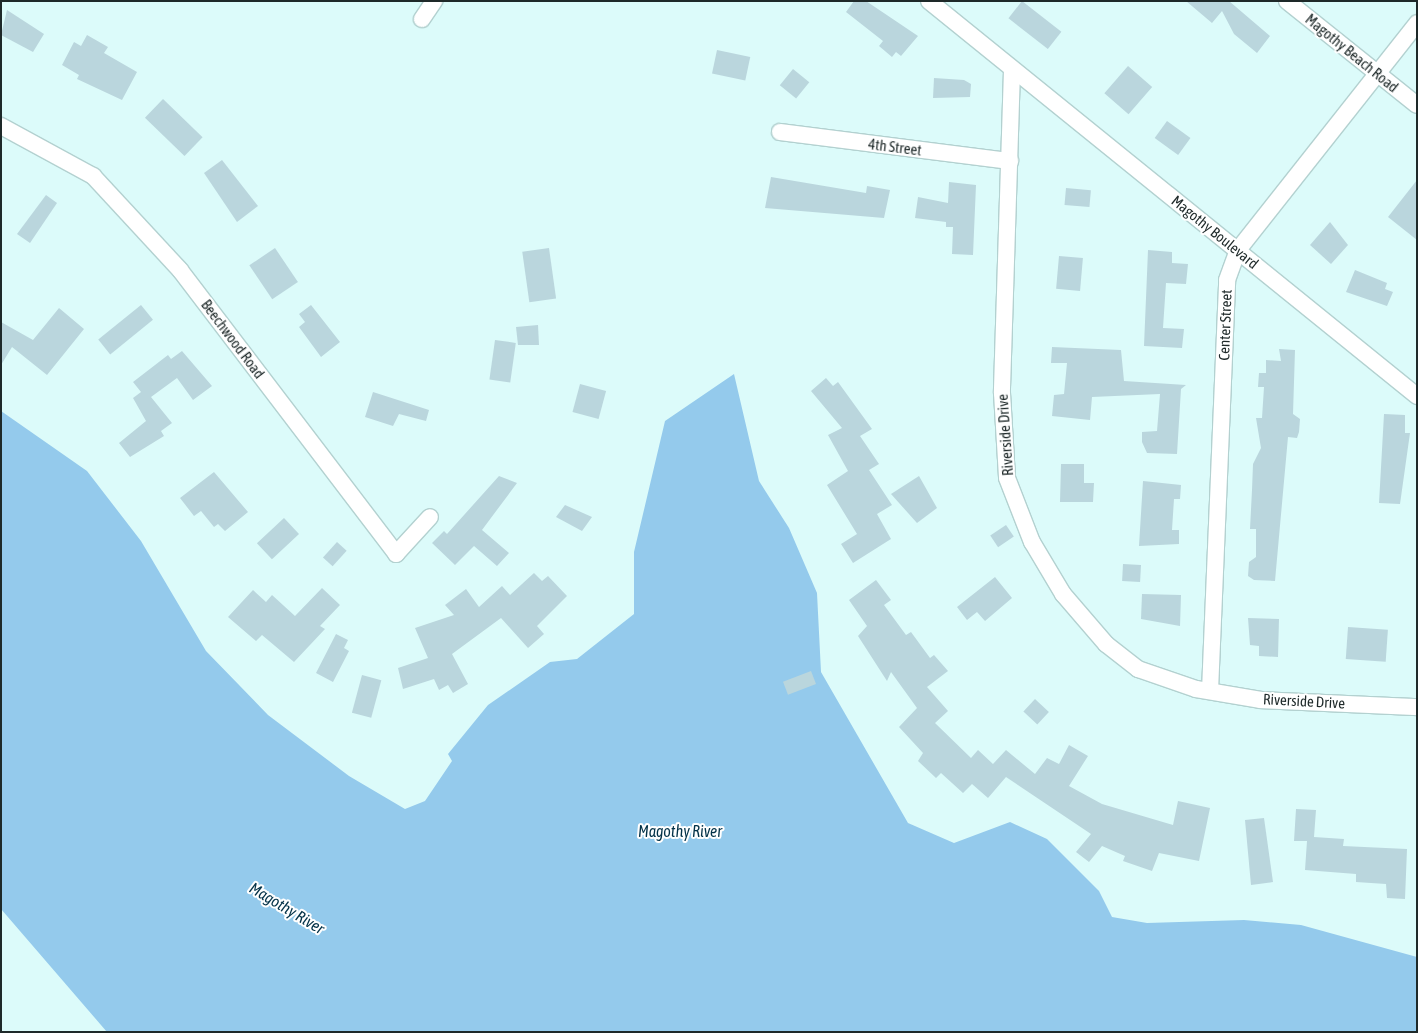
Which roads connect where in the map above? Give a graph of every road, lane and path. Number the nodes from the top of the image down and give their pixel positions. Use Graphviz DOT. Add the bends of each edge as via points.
graph roads {
  1 [pos="434,1"];
  2 [pos="929,1"];
  3 [pos="1287,1"];
  4 [pos="422,19"];
  5 [pos="1417,23"];
  6 [pos="1012,70"];
  7 [pos="1376,72"];
  8 [pos="1417,105"];
  9 [pos="1,126"];
  10 [pos="780,132"];
  11 [pos="1010,161"];
  12 [pos="1238,250"];
  13 [pos="1417,396"];
  14 [pos="430,517"];
  15 [pos="1210,692"];
  16 [pos="1417,707"];
  1 -- 4 [label="street"];
  2 -- 6 [label="street"];
  3 -- 7 [label="street, Magothy Beach Road"];
  5 -- 7 [label="street, Center Street"];
  6 -- 11 [label="street, Riverside Drive"];
  6 -- 12 [label="street, Magothy Boulevard"];
  7 -- 8 [label="street, Magothy Beach Road"];
  7 -- 12 [label="street, Center Street"];
  9 -- 14 [label="street, Beechwood Road" via="93,176 174,263 396,554"];
  10 -- 11 [label="street, 4th Street"];
  11 -- 15 [label="street, Riverside Drive" via="1002,393 1011,492 1032,542 1062,594 1106,644 1138,669"];
  12 -- 13 [label="street, Magothy Boulevard"];
  12 -- 15 [label="street, Center Street" via="1227,280"];
  15 -- 16 [label="street, Riverside Drive" via="1261,700"];
}
